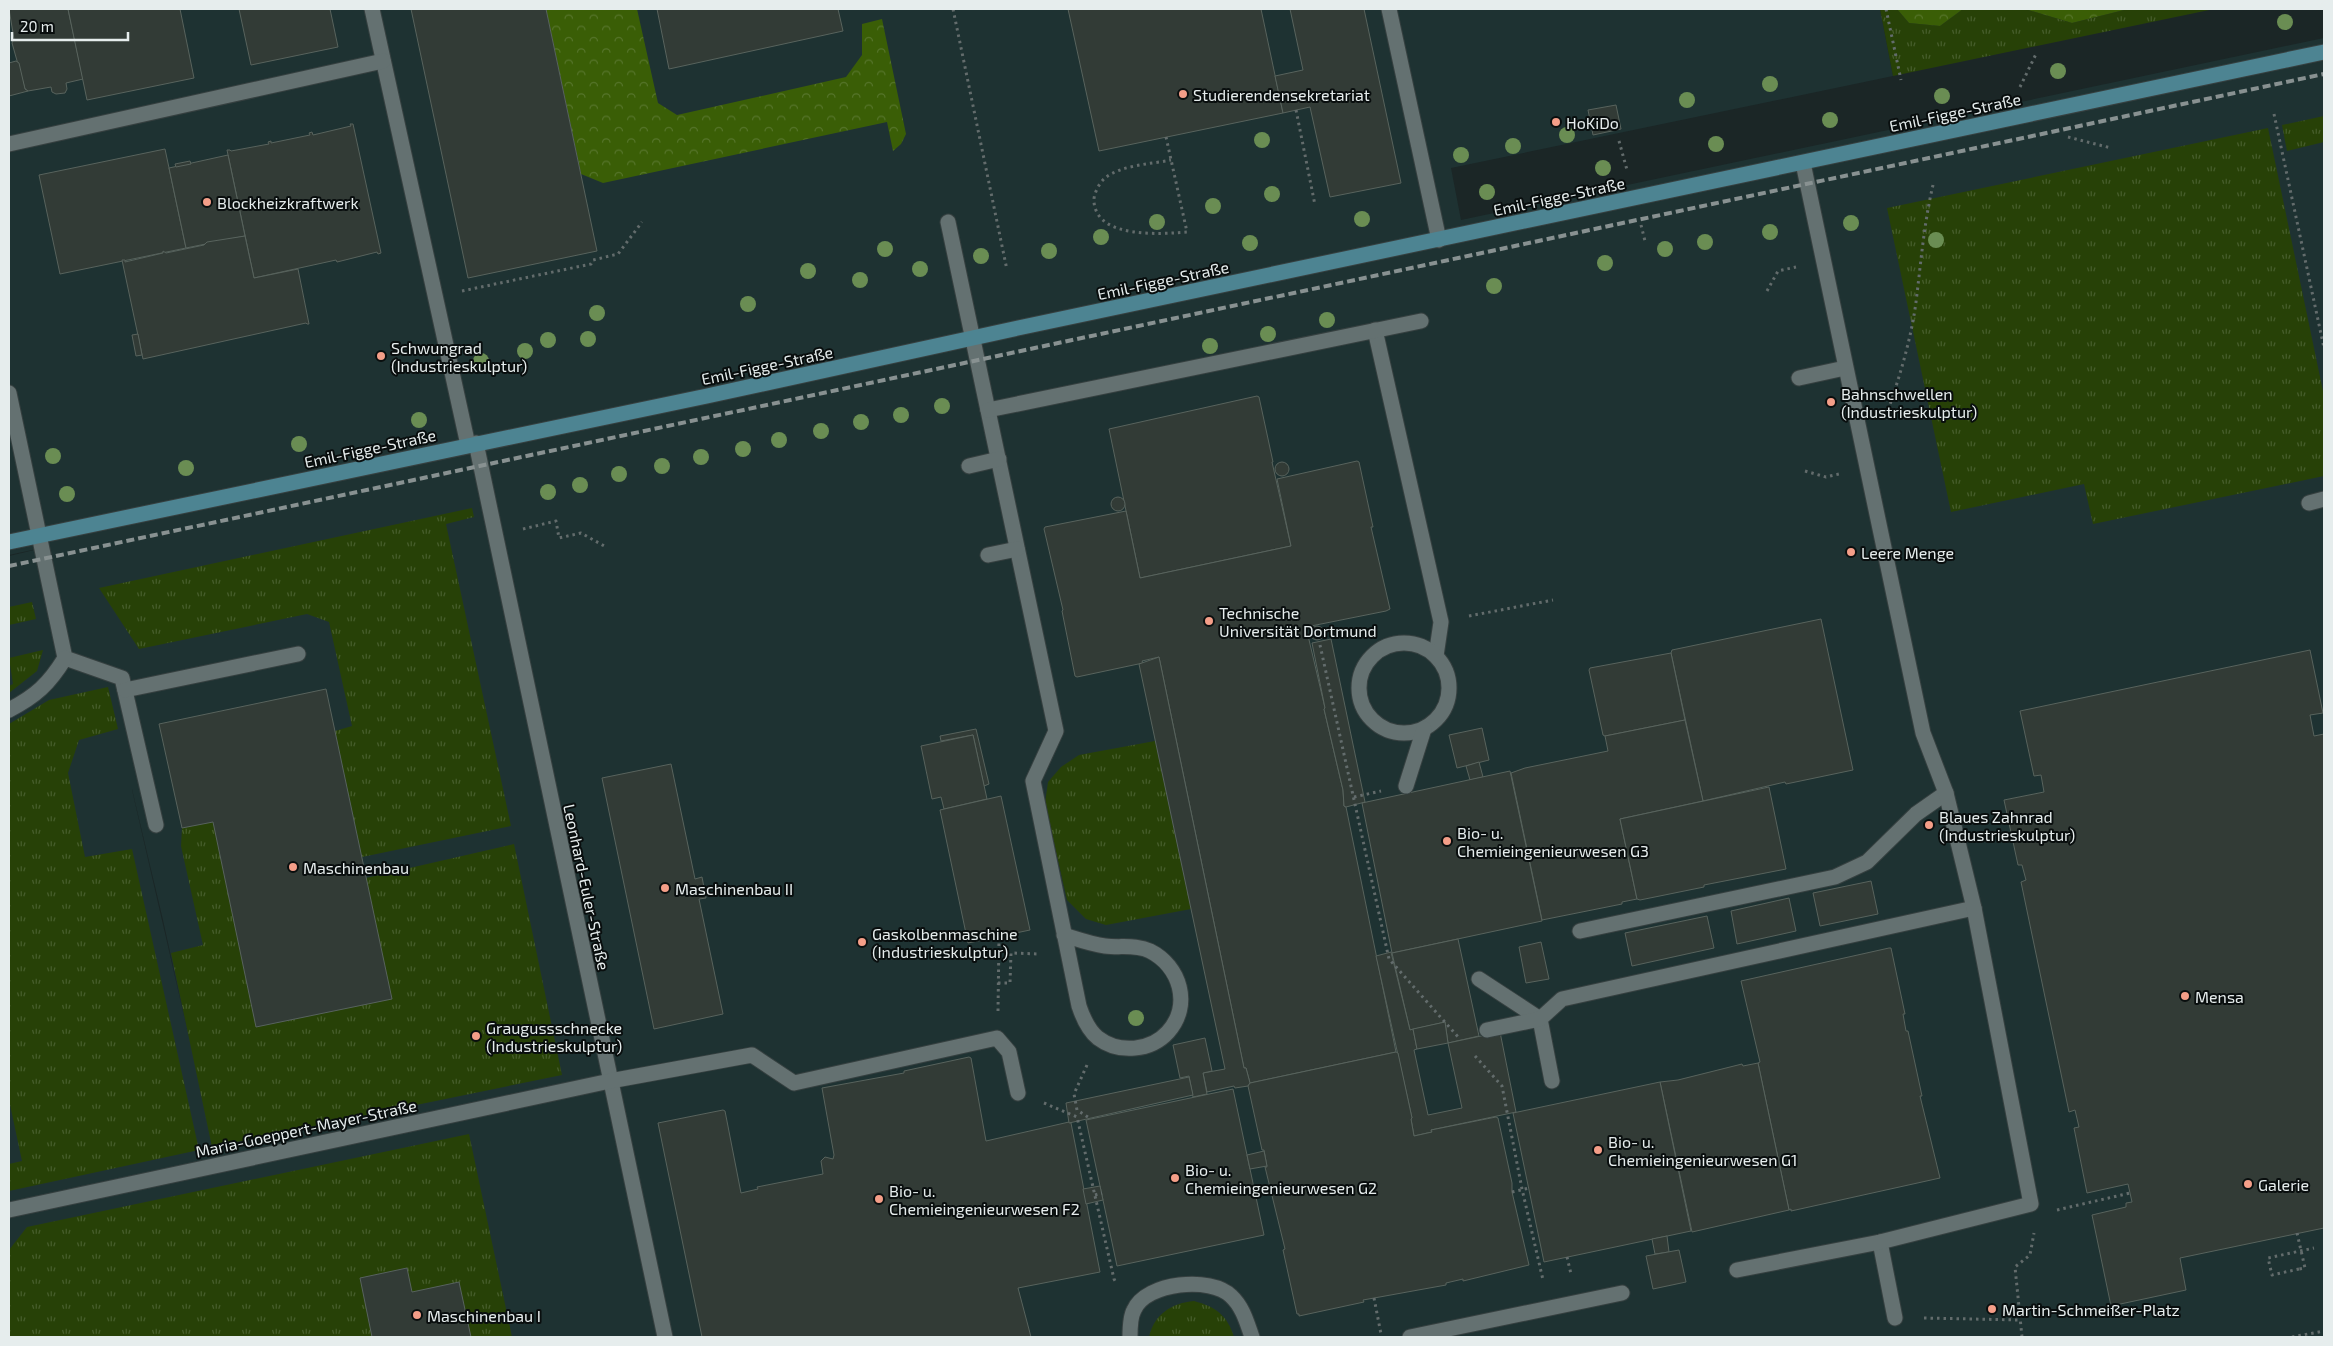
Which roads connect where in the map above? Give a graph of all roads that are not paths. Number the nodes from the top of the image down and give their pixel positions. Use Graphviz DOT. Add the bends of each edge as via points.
graph roads {
  1 [pos="372,9"];
  2 [pos="1389,9"];
  3 [pos="2324,52"];
  4 [pos="384,61"];
  5 [pos="9,144"];
  6 [pos="1803,163"];
  7 [pos="948,222"];
  8 [pos="1439,240"];
  9 [pos="1421,321"];
  10 [pos="1375,330"];
  11 [pos="974,338"];
  12 [pos="1845,368"];
  13 [pos="1799,378"];
  14 [pos="9,393"];
  15 [pos="988,410"];
  16 [pos="472,444"];
  17 [pos="998,459"];
  18 [pos="969,466"];
  19 [pos="39,536"];
  20 [pos="9,542"];
  21 [pos="1017,549"];
  22 [pos="988,555"];
  23 [pos="298,654"];
  24 [pos="1436,656"];
  25 [pos="65,658"];
  26 [pos="125,690"];
  27 [pos="9,710"];
  28 [pos="1424,729"];
  29 [pos="1406,786"];
  30 [pos="1946,793"];
  31 [pos="156,825"];
  32 [pos="1974,908"];
  33 [pos="1580,931"];
  34 [pos="1064,935"];
  35 [pos="1479,979"];
  36 [pos="1540,1019"];
  37 [pos="1487,1030"];
  38 [pos="610,1081"];
  39 [pos="1552,1081"];
  40 [pos="1018,1093"];
  41 [pos="9,1210"];
  42 [pos="1880,1242"];
  43 [pos="1737,1270"];
  44 [pos="1622,1293"];
  45 [pos="1896,1318"];
  46 [pos="665,1337"];
  47 [pos="1130,1337"];
  48 [pos="1252,1337"];
  49 [pos="1410,1337"];
  1 -- 4 [label="lane, Leonhard-Euler-Straße"];
  2 -- 8 [label="lane"];
  3 -- 6 [label="street, Emil-Figge-Straße"];
  4 -- 5 [label="lane"];
  4 -- 16 [label="lane, Leonhard-Euler-Straße" via="435,297"];
  6 -- 8 [label="street, Emil-Figge-Straße"];
  6 -- 12 [label="lane"];
  7 -- 11 [label="lane"];
  8 -- 11 [label="street, Emil-Figge-Straße"];
  9 -- 10 [label="lane"];
  10 -- 15 [label="lane"];
  10 -- 24 [label="lane" via="1441,622"];
  11 -- 15 [label="lane"];
  11 -- 16 [label="street, Emil-Figge-Straße"];
  12 -- 13 [label="lane"];
  12 -- 30 [label="lane" via="1923,733"];
  14 -- 19 [label="lane"];
  15 -- 17 [label="lane"];
  16 -- 19 [label="street, Emil-Figge-Straße"];
  16 -- 38 [label="lane, Leonhard-Euler-Straße"];
  17 -- 18 [label="lane"];
  17 -- 21 [label="lane"];
  19 -- 20 [label="street, Emil-Figge-Straße"];
  19 -- 25 [label="lane"];
  21 -- 22 [label="lane"];
  21 -- 34 [label="lane" via="1056,731 1033,781"];
  23 -- 26 [label="lane"];
  24 -- 28 [label="lane" via="1447,671 1450,690 1445,709"];
  24 -- 28 [label="lane" via="1415,644 1390,644 1369,658 1359,681 1362,705 1371,719 1392,732"];
  25 -- 26 [label="lane" via="122,678"];
  25 -- 27 [label="lane" via="51,681"];
  26 -- 31 [label="lane"];
  28 -- 29 [label="lane"];
  30 -- 32 [label="lane"];
  30 -- 33 [label="lane" via="1916,814 1867,862 1835,877"];
  32 -- 36 [label="lane" via="1562,999"];
  32 -- 42 [label="lane" via="2031,1204"];
  34 -- 34 [label="lane" via="1105,946 1132,946 1162,958 1180,985 1181,1002 1177,1018 1168,1032 1153,1044 1134,1049 1115,1047 1098,1038 1085,1024 1079,1006"];
  35 -- 36 [label="lane"];
  36 -- 37 [label="lane"];
  36 -- 39 [label="lane"];
  38 -- 40 [label="lane, Maria-Goeppert-Mayer-Straße" via="752,1055 794,1083 997,1038 1010,1052"];
  38 -- 41 [label="lane, Maria-Goeppert-Mayer-Straße"];
  38 -- 46 [label="lane, Leonhard-Euler-Straße"];
  42 -- 43 [label="lane"];
  42 -- 45 [label="lane"];
  44 -- 49 [label="lane"];
  47 -- 48 [label="lane" via="1134,1310 1147,1295 1172,1286 1192,1284 1215,1286 1231,1296 1244,1314"];
}
